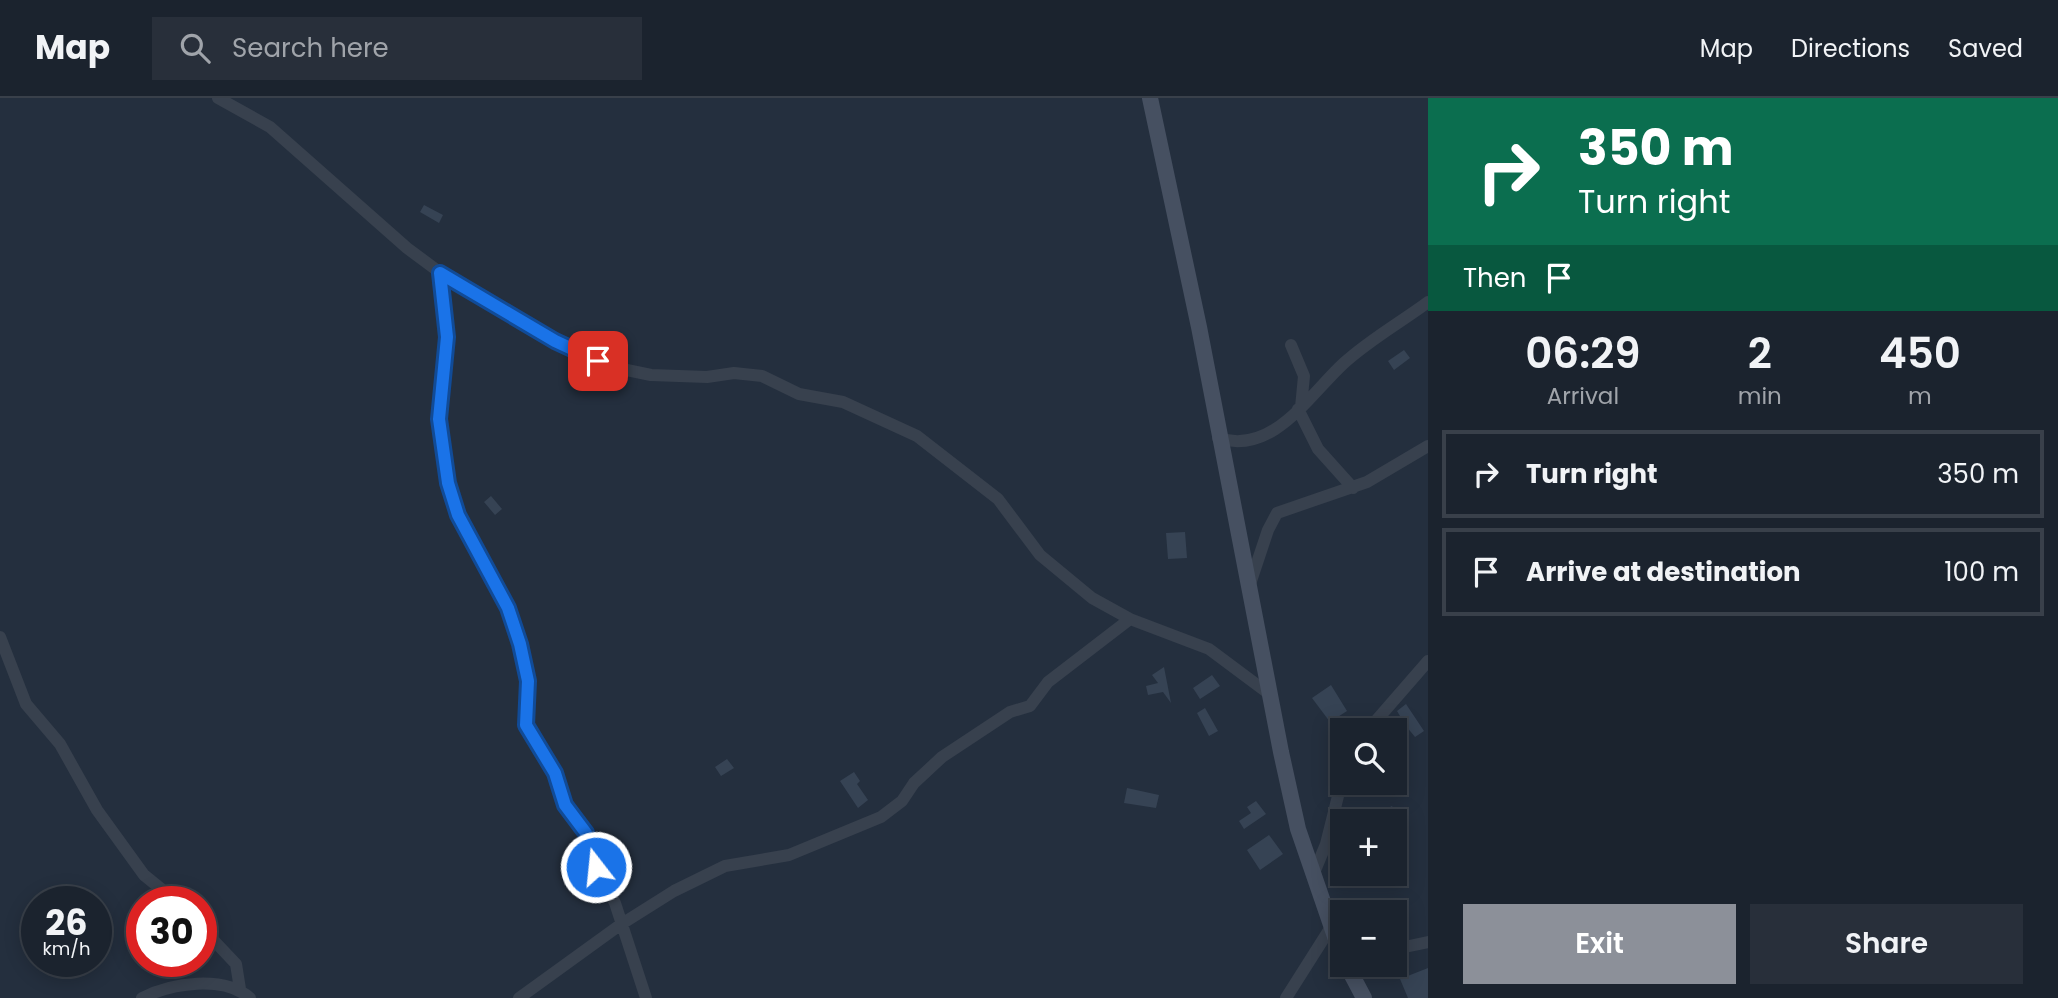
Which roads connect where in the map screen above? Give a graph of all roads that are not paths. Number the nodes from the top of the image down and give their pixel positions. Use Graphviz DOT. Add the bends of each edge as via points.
graph roads {
  1 [pos="218,98"];
  2 [pos="1150,98"];
  3 [pos="440,273"];
  4 [pos="1428,302"];
  5 [pos="1292,345"];
  6 [pos="1299,408"];
  7 [pos="1218,438"];
  8 [pos="1428,446"];
  9 [pos="1353,488"];
  10 [pos="1248,590"];
  11 [pos="1129,619"];
  12 [pos="0,637"];
  13 [pos="1428,661"];
  14 [pos="1268,693"];
  15 [pos="1378,718"];
  16 [pos="1338,795"];
  17 [pos="1314,873"];
  18 [pos="158,886"];
  19 [pos="1330,924"];
  20 [pos="620,925"];
  21 [pos="1330,929"];
  22 [pos="1428,942"];
  23 [pos="217,944"];
  24 [pos="1407,946"];
  25 [pos="1353,977"];
  26 [pos="245,994"];
  27 [pos="142,998"];
  28 [pos="519,998"];
  29 [pos="646,998"];
  30 [pos="1286,998"];
  31 [pos="1364,998"];
  1 -- 3 [label="street" via="270,127"];
  2 -- 7 [label="main road"];
  3 -- 11 [label="street" via="598,361 650,375 762,376 799,394 843,402 917,436 998,499 1056,569 1092,598"];
  3 -- 20 [label="street" via="447,337 439,419 448,483 458,515 508,608 520,644 528,681 526,725 555,773 565,805 586,833"];
  4 -- 6 [label="street" via="1345,362"];
  5 -- 6 [label="street" via="1304,376"];
  6 -- 7 [label="street" via="1253,442"];
  6 -- 9 [label="street" via="1318,449"];
  7 -- 10 [label="main road"];
  8 -- 9 [label="street"];
  9 -- 10 [label="street" via="1277,513"];
  10 -- 14 [label="main road"];
  11 -- 14 [label="street" via="1209,649"];
  11 -- 20 [label="street" via="1048,682 1030,706 1010,712 934,764 902,801 881,817 789,855 725,866"];
  12 -- 18 [label="street" via="26,704 60,744 97,810 144,875"];
  13 -- 15 [label="street"];
  14 -- 17 [label="main road" via="1298,829"];
  16 -- 17 [label="street"];
  17 -- 19 [label="main road"];
  20 -- 28 [label="street"];
  20 -- 29 [label="street"];
  21 -- 30 [label="street"];
  22 -- 24 [label="street"];
  23 -- 26 [label="street" via="236,964"];
  25 -- 31 [label="main road"];
  26 -- 27 [label="street" via="210,984"];
}
